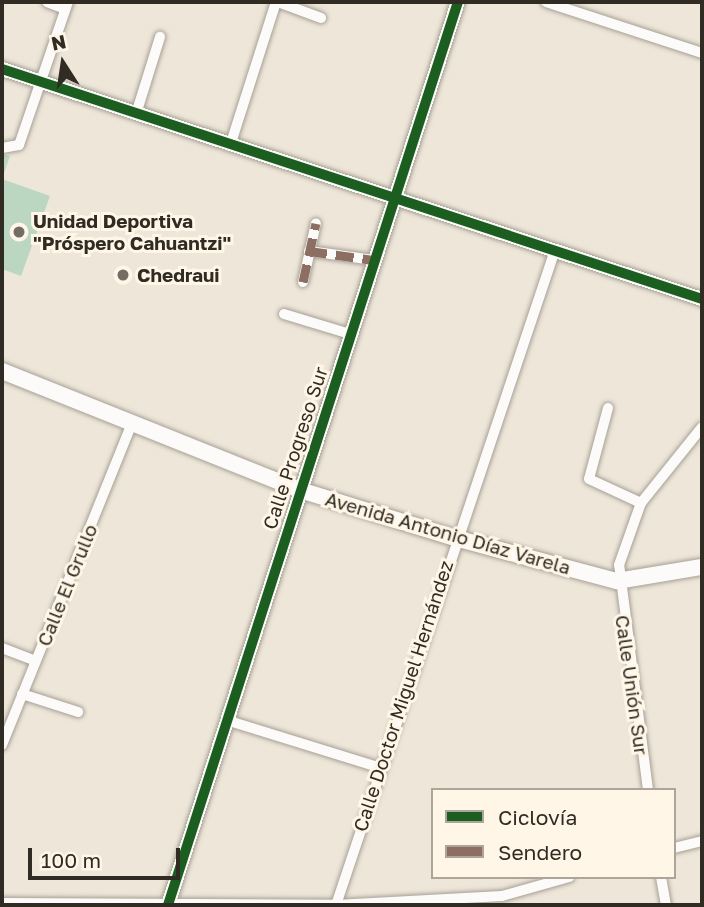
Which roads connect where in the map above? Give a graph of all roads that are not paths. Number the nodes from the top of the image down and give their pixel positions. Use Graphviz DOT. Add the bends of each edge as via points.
graph roads {
  1 [pos="47,2"];
  2 [pos="277,2"];
  3 [pos="458,2"];
  4 [pos="546,2"];
  5 [pos="66,5"];
  6 [pos="321,18"];
  7 [pos="160,37"];
  8 [pos="702,53"];
  9 [pos="2,69"];
  10 [pos="39,81"];
  11 [pos="136,114"];
  12 [pos="230,146"];
  13 [pos="2,148"];
  14 [pos="393,196"];
  15 [pos="316,223"];
  16 [pos="555,250"];
  17 [pos="309,251"];
  18 [pos="373,260"];
  19 [pos="303,282"];
  20 [pos="702,299"];
  21 [pos="284,314"];
  22 [pos="349,334"];
  23 [pos="2,371"];
  24 [pos="2,380"];
  25 [pos="43,390"];
  26 [pos="608,408"];
  27 [pos="132,424"];
  28 [pos="702,427"];
  29 [pos="300,490"];
  30 [pos="641,503"];
  31 [pos="455,538"];
  32 [pos="702,567"];
  33 [pos="617,580"];
  34 [pos="2,648"];
  35 [pos="36,661"];
  36 [pos="22,694"];
  37 [pos="78,712"];
  38 [pos="226,720"];
  39 [pos="2,745"];
  40 [pos="378,766"];
  41 [pos="648,788"];
  42 [pos="702,841"];
  43 [pos="676,848"];
  44 [pos="562,879"];
  45 [pos="661,879"];
  46 [pos="2,903"];
  47 [pos="391,904"];
  48 [pos="169,905"];
  49 [pos="336,905"];
  50 [pos="666,905"];
  1 -- 5 [label="street"];
  2 -- 6 [label="street"];
  2 -- 12 [label="street"];
  3 -- 14 [label="street, Calle Progreso Sur"];
  4 -- 8 [label="street"];
  5 -- 10 [label="street"];
  7 -- 11 [label="street"];
  9 -- 10 [label="street"];
  10 -- 11 [label="street"];
  10 -- 13 [label="street" via="19,145"];
  11 -- 12 [label="street"];
  12 -- 14 [label="street"];
  14 -- 16 [label="street"];
  14 -- 18 [label="street, Calle Progreso Sur"];
  15 -- 17 [label="street"];
  16 -- 20 [label="street"];
  16 -- 31 [label="street, Calle Doctor Miguel Hernández"];
  17 -- 18 [label="street"];
  17 -- 19 [label="street"];
  18 -- 22 [label="street, Calle Progreso Sur"];
  21 -- 22 [label="street"];
  22 -- 29 [label="street, Calle Progreso Sur"];
  23 -- 25 [label="main road, Avenida Antonio Díaz Varela"];
  24 -- 25 [label="main road, Avenida Antonio Díaz Varela"];
  25 -- 27 [label="main road, Avenida Antonio Díaz Varela"];
  26 -- 30 [label="street" via="589,479"];
  27 -- 29 [label="main road, Avenida Antonio Díaz Varela"];
  27 -- 35 [label="street, Calle El Grullo"];
  28 -- 30 [label="street"];
  29 -- 31 [label="main road, Avenida Antonio Díaz Varela"];
  29 -- 38 [label="street, Calle Progreso Sur"];
  30 -- 33 [label="street"];
  31 -- 33 [label="main road, Avenida Antonio Díaz Varela"];
  31 -- 40 [label="street, Calle Doctor Miguel Hernández"];
  32 -- 33 [label="main road, Avenida Antonio Díaz Varela"];
  33 -- 41 [label="street, Calle Unión Sur"];
  34 -- 35 [label="street"];
  35 -- 36 [label="street, Calle El Grullo"];
  36 -- 37 [label="street"];
  36 -- 39 [label="street, Calle El Grullo"];
  38 -- 40 [label="street"];
  38 -- 48 [label="street, Calle Progreso Sur"];
  40 -- 49 [label="street, Calle Doctor Miguel Hernández"];
  42 -- 43 [label="street"];
  44 -- 47 [label="street" via="502,896"];
  45 -- 50 [label="street"];
  46 -- 48 [label="street"];
  47 -- 49 [label="street"];
  48 -- 49 [label="street"];
}
